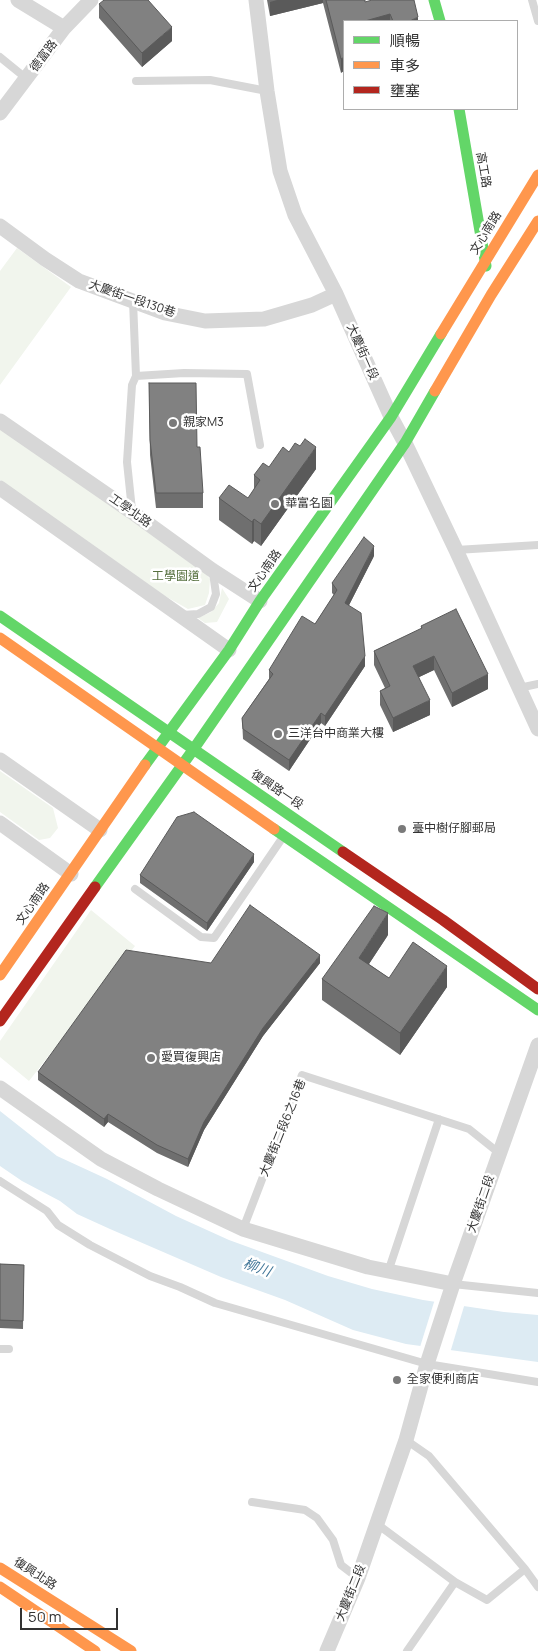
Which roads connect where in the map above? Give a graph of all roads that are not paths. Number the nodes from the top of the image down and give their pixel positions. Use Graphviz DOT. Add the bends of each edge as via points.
graph roads {
  1 [pos="18,0"];
  2 [pos="91,0"];
  3 [pos="256,0"];
  4 [pos="434,0"];
  5 [pos="532,0"];
  6 [pos="440,20"];
  7 [pos="538,21"];
  8 [pos="64,28"];
  9 [pos="0,57"];
  10 [pos="27,79"];
  11 [pos="136,81"];
  12 [pos="267,91"];
  13 [pos="459,110"];
  14 [pos="0,113"];
  15 [pos="538,175"];
  16 [pos="538,221"];
  17 [pos="0,226"];
  18 [pos="485,260"];
  19 [pos="336,294"];
  20 [pos="491,295"];
  21 [pos="133,300"];
  22 [pos="136,376"];
  23 [pos="391,417"];
  24 [pos="0,421"];
  25 [pos="405,443"];
  26 [pos="260,445"];
  27 [pos="0,488"];
  28 [pos="132,512"];
  29 [pos="538,545"];
  30 [pos="456,550"];
  31 [pos="212,570"];
  32 [pos="260,602"];
  33 [pos="180,615"];
  34 [pos="0,616"];
  35 [pos="0,638"];
  36 [pos="229,650"];
  37 [pos="538,684"];
  38 [pos="519,688"];
  39 [pos="538,729"];
  40 [pos="168,734"];
  41 [pos="157,748"];
  42 [pos="193,750"];
  43 [pos="0,760"];
  44 [pos="181,765"];
  45 [pos="0,823"];
  46 [pos="100,830"];
  47 [pos="284,836"];
  48 [pos="71,874"];
  49 [pos="134,889"];
  50 [pos="0,975"];
  51 [pos="538,989"];
  52 [pos="538,1010"];
  53 [pos="0,1021"];
  54 [pos="538,1045"];
  55 [pos="0,1088"];
  56 [pos="439,1119"];
  57 [pos="499,1152"];
  58 [pos="0,1181"];
  59 [pos="242,1229"];
  60 [pos="388,1272"];
  61 [pos="452,1288"];
  62 [pos="538,1294"];
  63 [pos="0,1349"];
  64 [pos="9,1350"];
  65 [pos="429,1358"];
  66 [pos="538,1382"];
  67 [pos="406,1440"];
  68 [pos="252,1502"];
  69 [pos="377,1524"];
  70 [pos="0,1568"];
  71 [pos="525,1569"];
  72 [pos="358,1578"];
  73 [pos="455,1582"];
  74 [pos="0,1587"];
  75 [pos="538,1587"];
  76 [pos="95,1651"];
  77 [pos="130,1651"];
  78 [pos="327,1651"];
  79 [pos="406,1651"];
  1 -- 8 [label="street"];
  2 -- 8 [label="street, 德富路"];
  3 -- 12 [label="street, 大慶街一段"];
  4 -- 6 [label="main road"];
  5 -- 7 [label="lane"];
  8 -- 10 [label="street, 德富路"];
  9 -- 10 [label="lane"];
  10 -- 14 [label="street, 德富路"];
  11 -- 12 [label="lane" via="210,80"];
  12 -- 19 [label="street, 大慶街一段" via="280,171 295,215"];
  13 -- 18 [label="main road, 高工路"];
  15 -- 18 [label="main road, 文心南路"];
  16 -- 20 [label="main road"];
  17 -- 21 [label="street, 大慶街一段130巷" via="80,281"];
  18 -- 20 [label="main road, 高工路"];
  18 -- 23 [label="main road, 文心南路"];
  19 -- 21 [label="street, 大慶街一段130巷" via="312,305 264,319 205,321 165,313"];
  19 -- 23 [label="street, 大慶街一段"];
  20 -- 25 [label="main road"];
  21 -- 22 [label="lane"];
  22 -- 26 [label="lane" via="247,374"];
  22 -- 28 [label="lane" via="132,385 127,462"];
  23 -- 25 [label="street, 大慶街一段"];
  23 -- 32 [label="main road, 文心南路"];
  24 -- 28 [label="street, 工學北路"];
  25 -- 30 [label="street, 大慶街一段"];
  25 -- 42 [label="main road"];
  27 -- 33 [label="street"];
  28 -- 31 [label="street, 工學北路"];
  29 -- 30 [label="lane"];
  30 -- 38 [label="street, 大慶街一段"];
  31 -- 32 [label="street, 工學北路"];
  31 -- 33 [label="lane" via="216,594 211,607 198,614"];
  32 -- 36 [label="main road, 文心南路"];
  33 -- 36 [label="street"];
  34 -- 40 [label="main road, 復興路一段"];
  35 -- 41 [label="main road"];
  36 -- 40 [label="main road, 文心南路"];
  37 -- 38 [label="lane"];
  38 -- 39 [label="street, 大慶街一段"];
  40 -- 41 [label="main road, 文心南路"];
  40 -- 42 [label="main road, 復興路一段"];
  41 -- 44 [label="main road"];
  41 -- 46 [label="main road, 文心南路"];
  42 -- 44 [label="main road"];
  42 -- 51 [label="main road, 復興路一段" via="443,920"];
  43 -- 46 [label="street"];
  44 -- 47 [label="main road"];
  44 -- 53 [label="main road"];
  45 -- 48 [label="street"];
  46 -- 48 [label="main road, 文心南路"];
  47 -- 49 [label="lane" via="214,938 201,937"];
  47 -- 52 [label="main road"];
  48 -- 50 [label="main road, 文心南路"];
  54 -- 57 [label="street, 大慶街二段"];
  55 -- 59 [label="street" via="101,1159"];
  56 -- 57 [label="lane, 大慶街二段6之16巷" via="469,1129"];
  56 -- 59 [label="lane, 大慶街二段6之16巷" via="302,1075"];
  56 -- 60 [label="lane"];
  57 -- 61 [label="street, 大慶街二段"];
  58 -- 65 [label="lane" via="47,1211 58,1225 90,1245 150,1276 215,1303"];
  59 -- 60 [label="street"];
  60 -- 61 [label="street"];
  61 -- 62 [label="lane"];
  61 -- 65 [label="street, 大慶街二段"];
  63 -- 64 [label="lane"];
  65 -- 66 [label="lane"];
  65 -- 67 [label="street, 大慶街二段"];
  67 -- 69 [label="street, 大慶街二段"];
  67 -- 71 [label="lane" via="429,1456"];
  68 -- 72 [label="lane" via="305,1510 317,1518 333,1540 341,1565"];
  69 -- 72 [label="street, 大慶街二段"];
  69 -- 73 [label="lane"];
  70 -- 77 [label="main road, 復興北路"];
  71 -- 73 [label="lane" via="487,1600"];
  71 -- 75 [label="lane"];
  72 -- 78 [label="street, 大慶街二段"];
  73 -- 79 [label="lane"];
  74 -- 76 [label="main road"];
}
